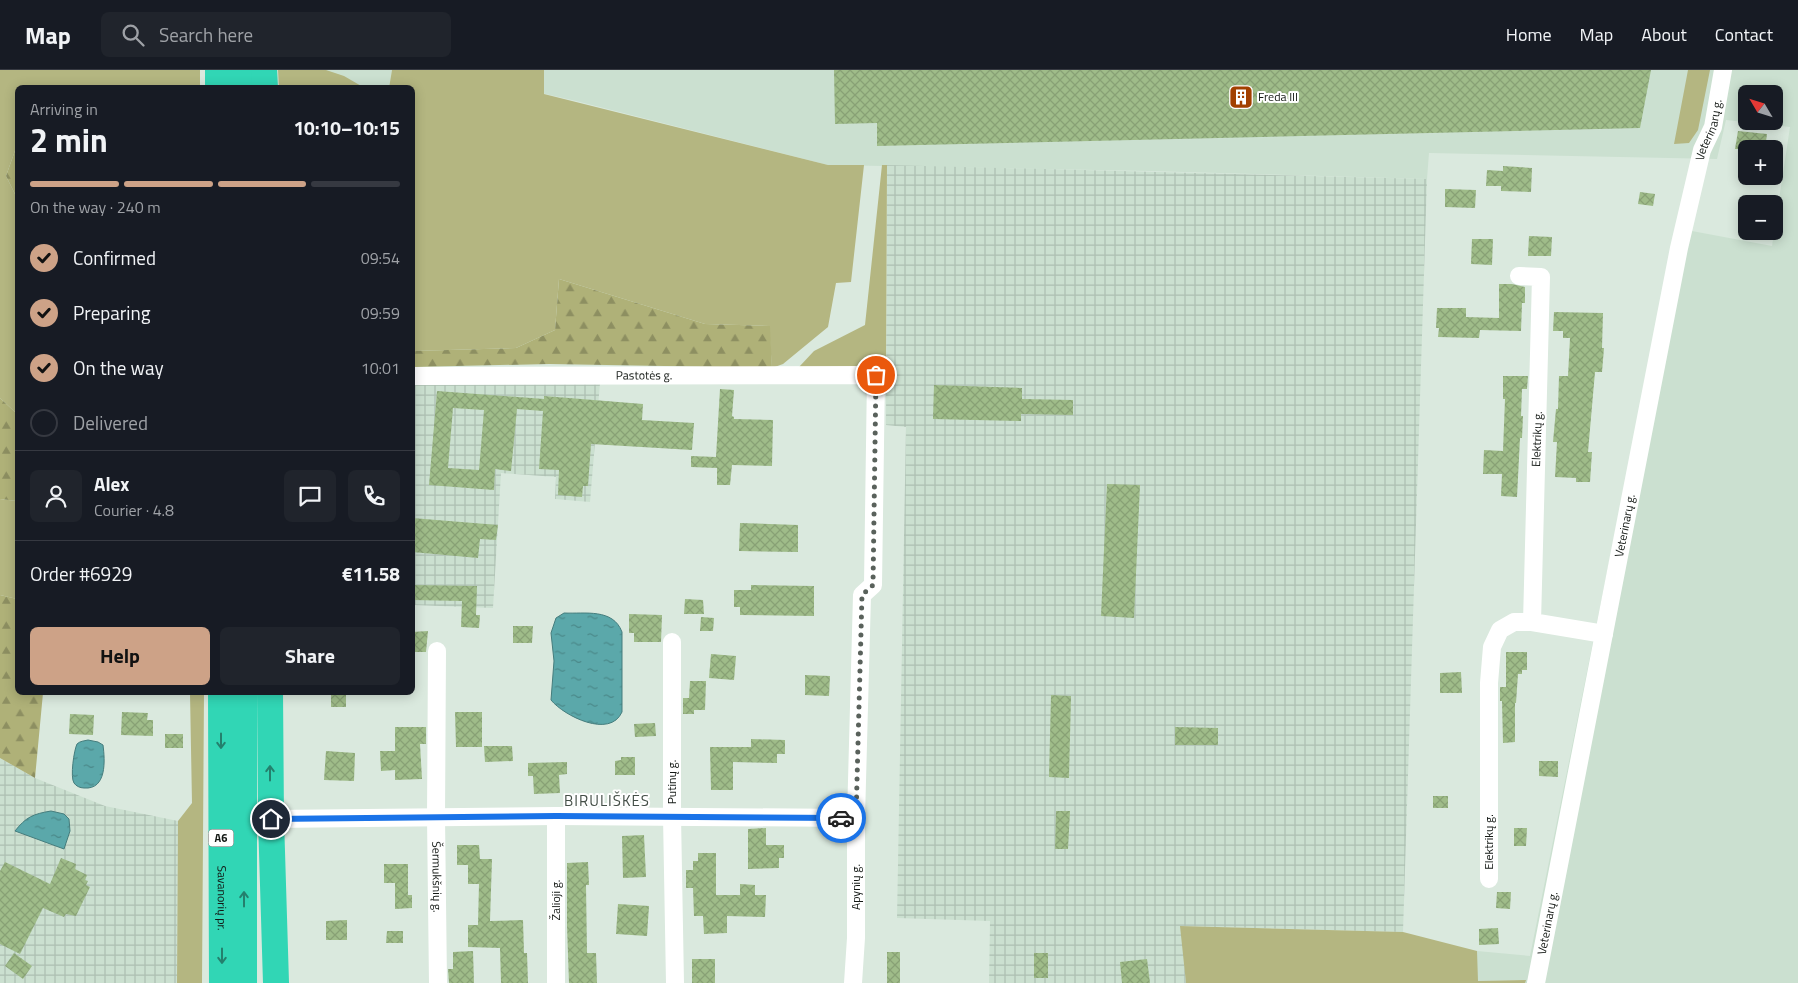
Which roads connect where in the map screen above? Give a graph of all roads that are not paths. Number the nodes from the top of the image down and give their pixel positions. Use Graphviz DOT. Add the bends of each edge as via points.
graph roads {
  1 [pos="218,70"];
  2 [pos="243,70"];
  3 [pos="264,70"];
  4 [pos="1723,70"];
  5 [pos="218,85"];
  6 [pos="243,85"];
  7 [pos="265,85"];
  8 [pos="1519,276"];
  9 [pos="876,375"];
  10 [pos="415,376"];
  11 [pos="1532,622"];
  12 [pos="1604,634"];
  13 [pos="672,642"];
  14 [pos="437,651"];
  15 [pos="221,695"];
  16 [pos="244,695"];
  17 [pos="270,695"];
  18 [pos="556,816"];
  19 [pos="672,816"];
  20 [pos="436,817"];
  21 [pos="856,818"];
  22 [pos="271,819"];
  23 [pos="1488,879"];
  24 [pos="222,983"];
  25 [pos="244,983"];
  26 [pos="276,983"];
  27 [pos="438,983"];
  28 [pos="556,983"];
  29 [pos="675,983"];
  30 [pos="853,983"];
  31 [pos="1536,983"];
  1 -- 5 [label="highway"];
  2 -- 6 [label="highway"];
  3 -- 7 [label="highway"];
  4 -- 12 [label="street, Veterinarų g." via="1712,127 1702,150 1680,248"];
  8 -- 11 [label="street, Elektrikų g." via="1541,277"];
  9 -- 10 [label="street, Pastotės g."];
  9 -- 21 [label="street, Apynių g." via="873,585 862,595"];
  11 -- 12 [label="street, Elektrikų g."];
  11 -- 23 [label="street, Elektrikų g." via="1514,622 1500,630 1492,647"];
  12 -- 31 [label="street, Veterinarų g."];
  13 -- 19 [label="street, Putinų g."];
  14 -- 20 [label="street, Šermukšnių g."];
  15 -- 24 [label="highway, Savanorių pr. / A6, one-way"];
  25 -- 16 [label="highway, Savanorių pr. / A6, one-way"];
  22 -- 17 [label="highway, one-way"];
  18 -- 19 [label="street"];
  18 -- 20 [label="street"];
  18 -- 28 [label="street, Žalioji g."];
  19 -- 21 [label="street"];
  19 -- 29 [label="street, Putinų g."];
  20 -- 22 [label="street"];
  20 -- 27 [label="street, Šermukšnių g."];
  21 -- 30 [label="street, Apynių g."];
  22 -- 26 [label="highway"];
}
